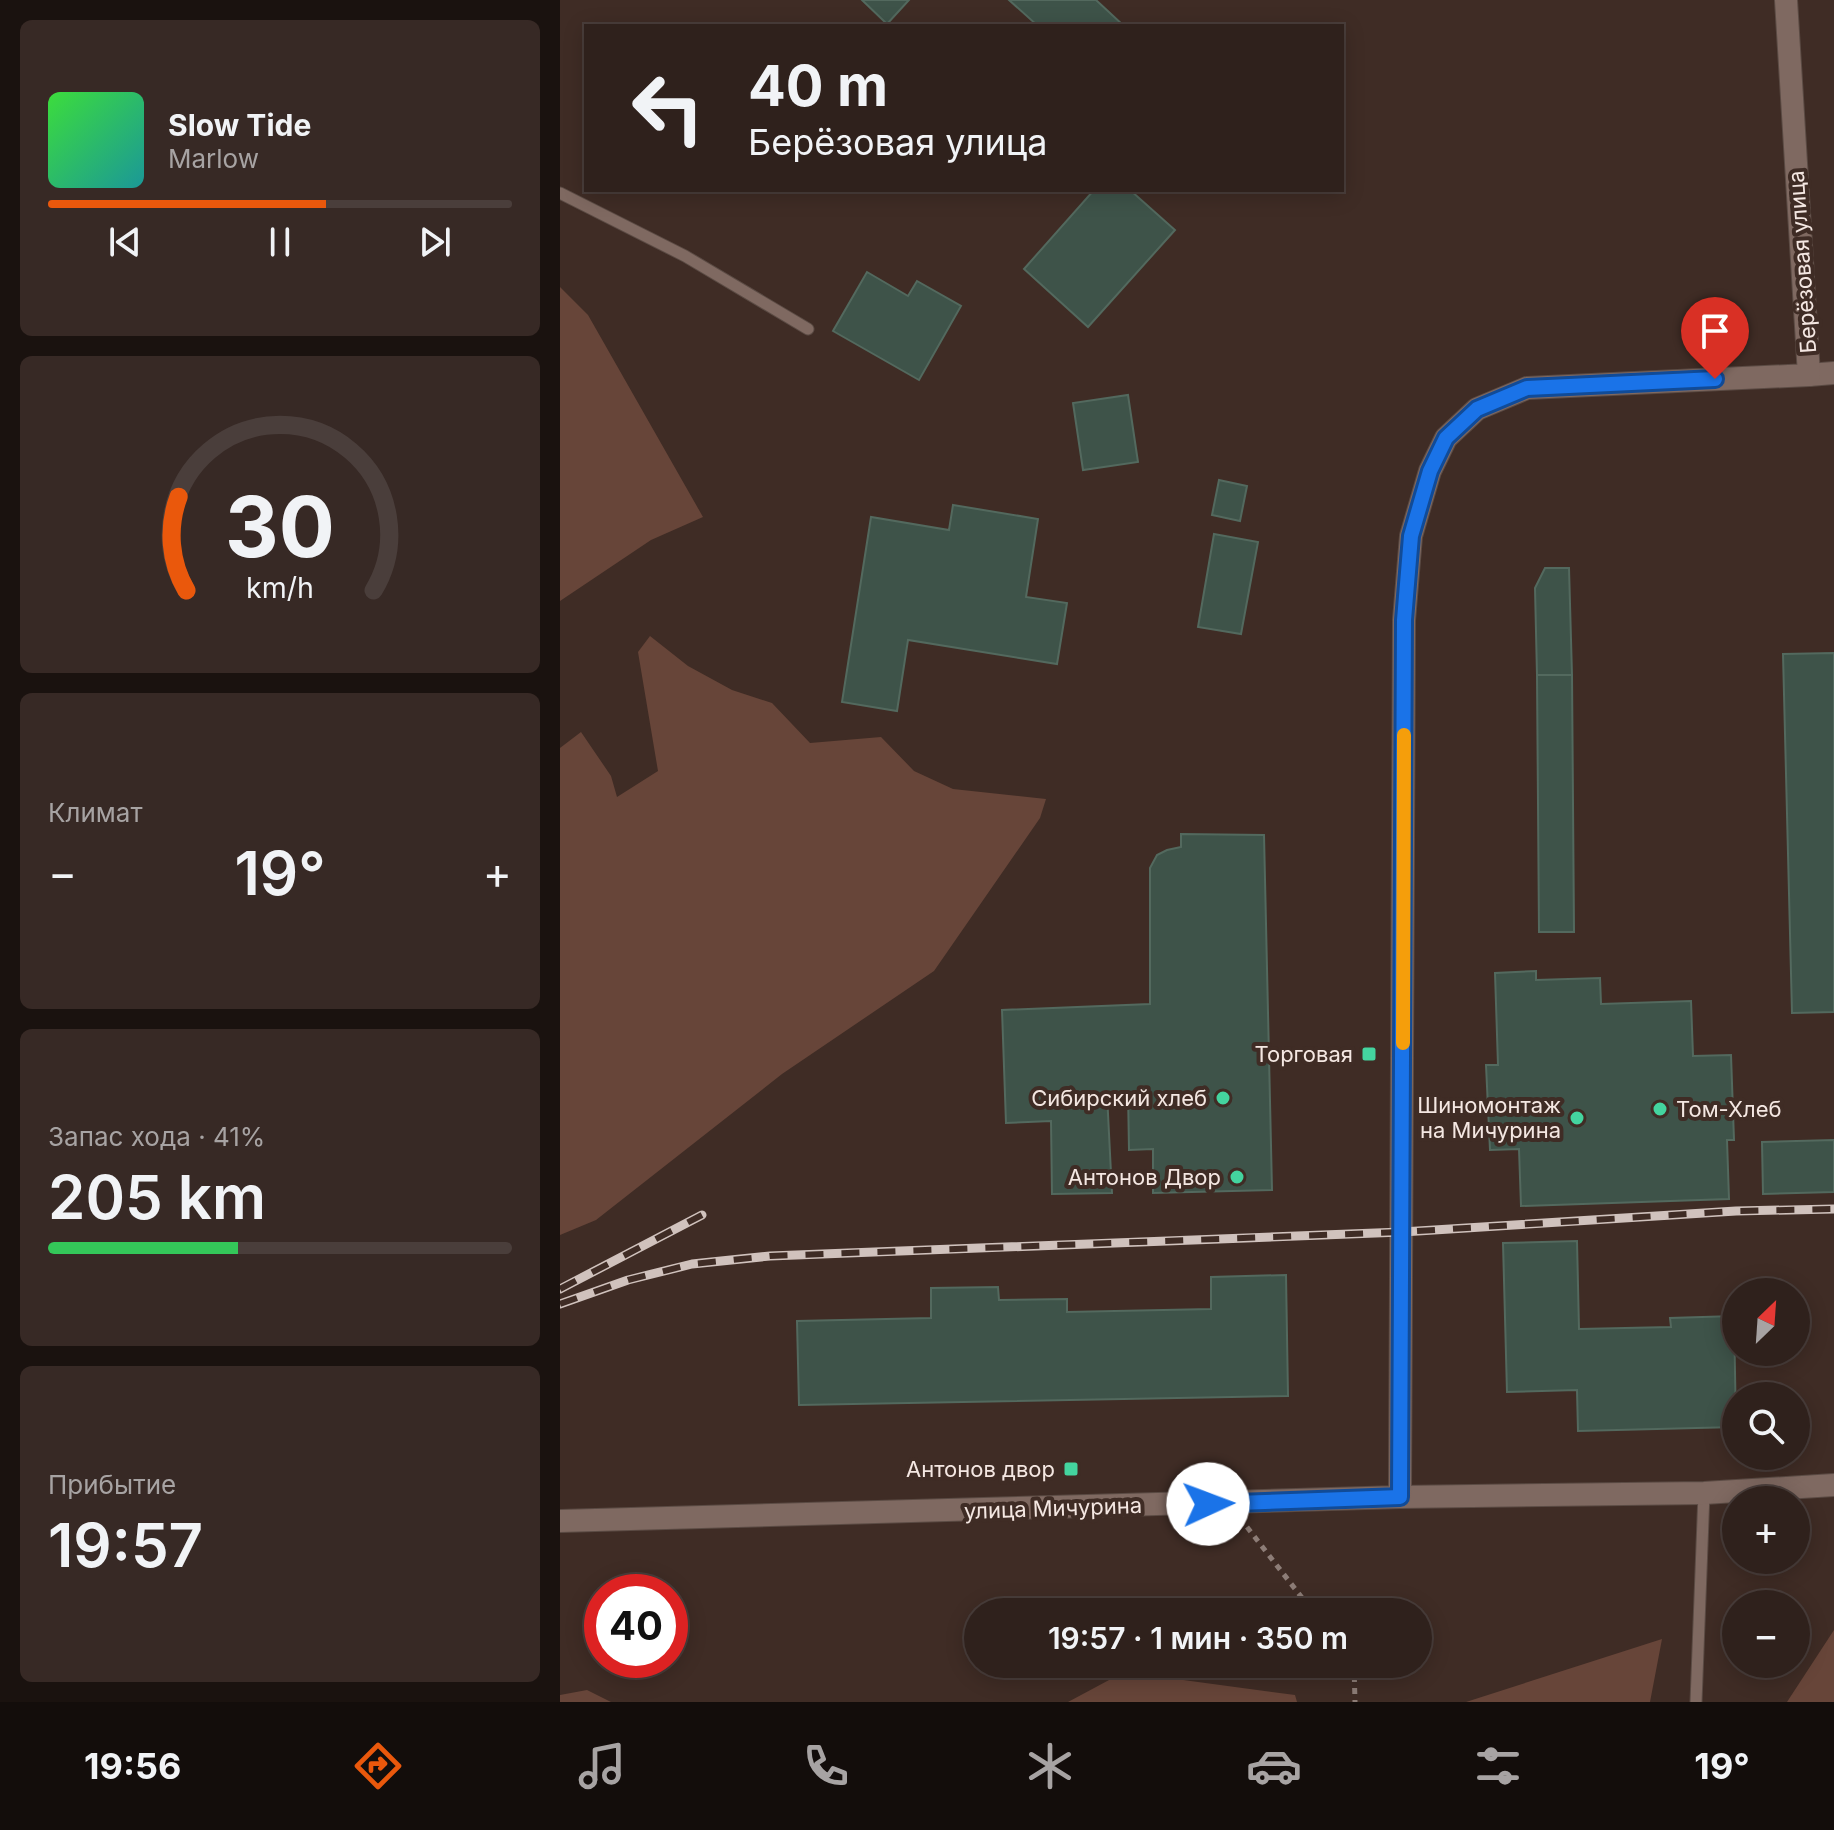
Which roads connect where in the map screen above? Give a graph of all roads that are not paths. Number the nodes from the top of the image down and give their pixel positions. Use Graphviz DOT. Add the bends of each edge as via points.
graph roads {
  1 [pos="1786,0"];
  2 [pos="560,193"];
  3 [pos="808,329"];
  4 [pos="1834,373"];
  5 [pos="1809,375"];
  6 [pos="1834,1485"];
  7 [pos="1704,1493"];
  8 [pos="1400,1497"];
  9 [pos="560,1521"];
  10 [pos="1696,1702"];
  1 -- 5 [label="street, Берёзовая улица"];
  2 -- 3 [label="lane" via="685,256"];
  4 -- 5 [label="street"];
  5 -- 8 [label="street, Берёзовая улица" via="1527,388 1477,409 1446,438 1430,471 1411,536 1404,620"];
  6 -- 7 [label="street, улица Мичурина"];
  7 -- 8 [label="street, улица Мичурина"];
  7 -- 10 [label="lane"];
  8 -- 9 [label="street, улица Мичурина"];
}
